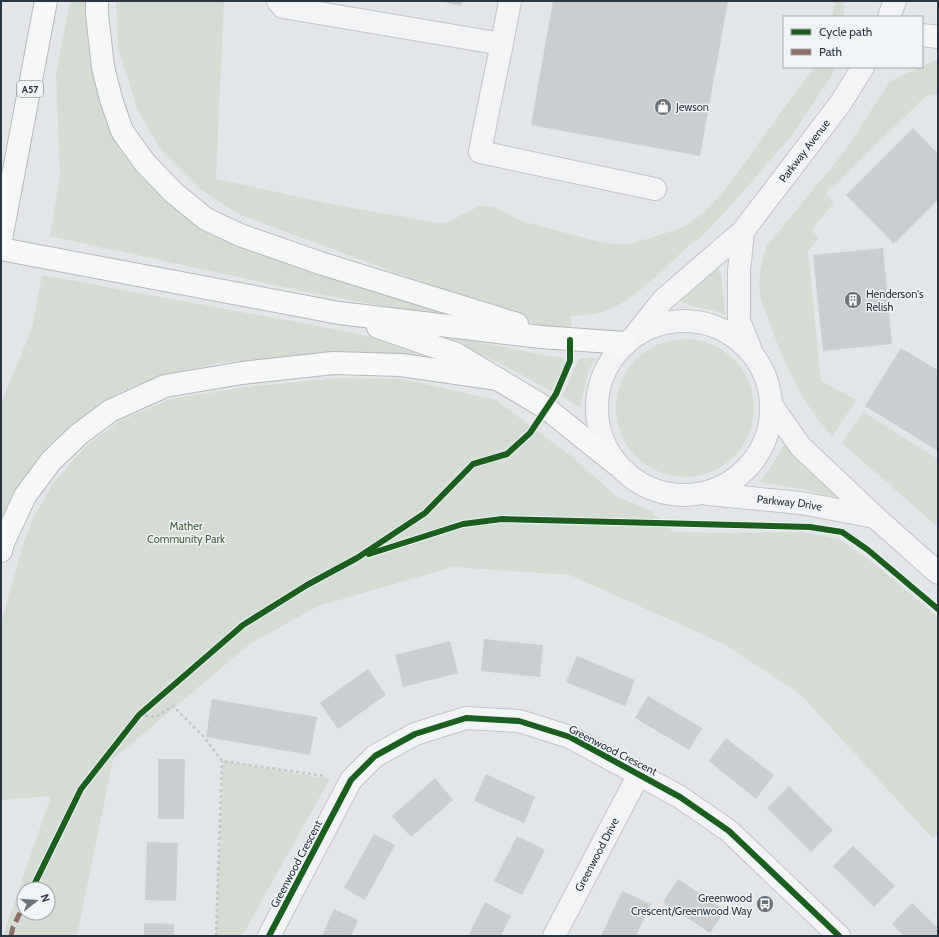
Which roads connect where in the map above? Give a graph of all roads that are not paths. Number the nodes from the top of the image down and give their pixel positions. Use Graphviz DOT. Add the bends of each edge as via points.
graph roads {
  1 [pos="46,1"];
  2 [pos="97,1"];
  3 [pos="278,1"];
  4 [pos="510,1"];
  5 [pos="895,1"];
  6 [pos="889,16"];
  7 [pos="923,35"];
  8 [pos="938,37"];
  9 [pos="502,44"];
  10 [pos="862,68"];
  11 [pos="655,189"];
  12 [pos="743,231"];
  13 [pos="1,239"];
  14 [pos="1,249"];
  15 [pos="339,313"];
  16 [pos="541,337"];
  17 [pos="630,340"];
  18 [pos="751,351"];
  19 [pos="498,379"];
  20 [pos="772,406"];
  21 [pos="617,464"];
  22 [pos="704,494"];
  23 [pos="875,517"];
  24 [pos="1,551"];
  25 [pos="938,573"];
  26 [pos="639,774"];
  27 [pos="269,936"];
  28 [pos="554,936"];
  29 [pos="839,936"];
  1 -- 13 [label="highway, A57"];
  2 -- 16 [label="highway" via="103,67 110,100 122,131 145,163 174,193 206,219 240,235 320,263 523,326"];
  3 -- 9 [label="street" via="283,7"];
  4 -- 9 [label="street"];
  5 -- 6 [label="street"];
  7 -- 8 [label="street"];
  9 -- 11 [label="street" via="480,152"];
  10 -- 12 [label="street, Parkway Avenue" via="840,104"];
  12 -- 17 [label="street, Parkway Avenue" via="663,300"];
  12 -- 18 [label="street" via="739,271 739,321"];
  14 -- 15 [label="highway"];
  15 -- 16 [label="highway"];
  15 -- 19 [label="highway" via="456,354"];
  16 -- 17 [label="highway"];
  17 -- 18 [label="street" via="655,326 678,321 711,324 732,335"];
  17 -- 21 [label="street, Parkway Avenue" via="608,365 599,386 597,408 602,438"];
  18 -- 20 [label="street" via="767,379"];
  19 -- 21 [label="highway" via="546,408"];
  19 -- 24 [label="highway" via="401,365 333,363 242,373 165,386 110,411 78,435 51,461 25,496"];
  20 -- 22 [label="street" via="767,439 756,460 729,484"];
  20 -- 23 [label="street" via="800,446"];
  21 -- 22 [label="street, Parkway Avenue" via="631,478 648,488 673,496"];
  22 -- 23 [label="street, Parkway Drive" via="801,503"];
  23 -- 25 [label="street"];
  26 -- 27 [label="street, Greenwood Crescent" via="570,737 519,721 466,718 415,734 375,756 351,780"];
  26 -- 28 [label="street, Greenwood Drive"];
  26 -- 29 [label="street, Greenwood Crescent" via="680,797 729,831"];
}
